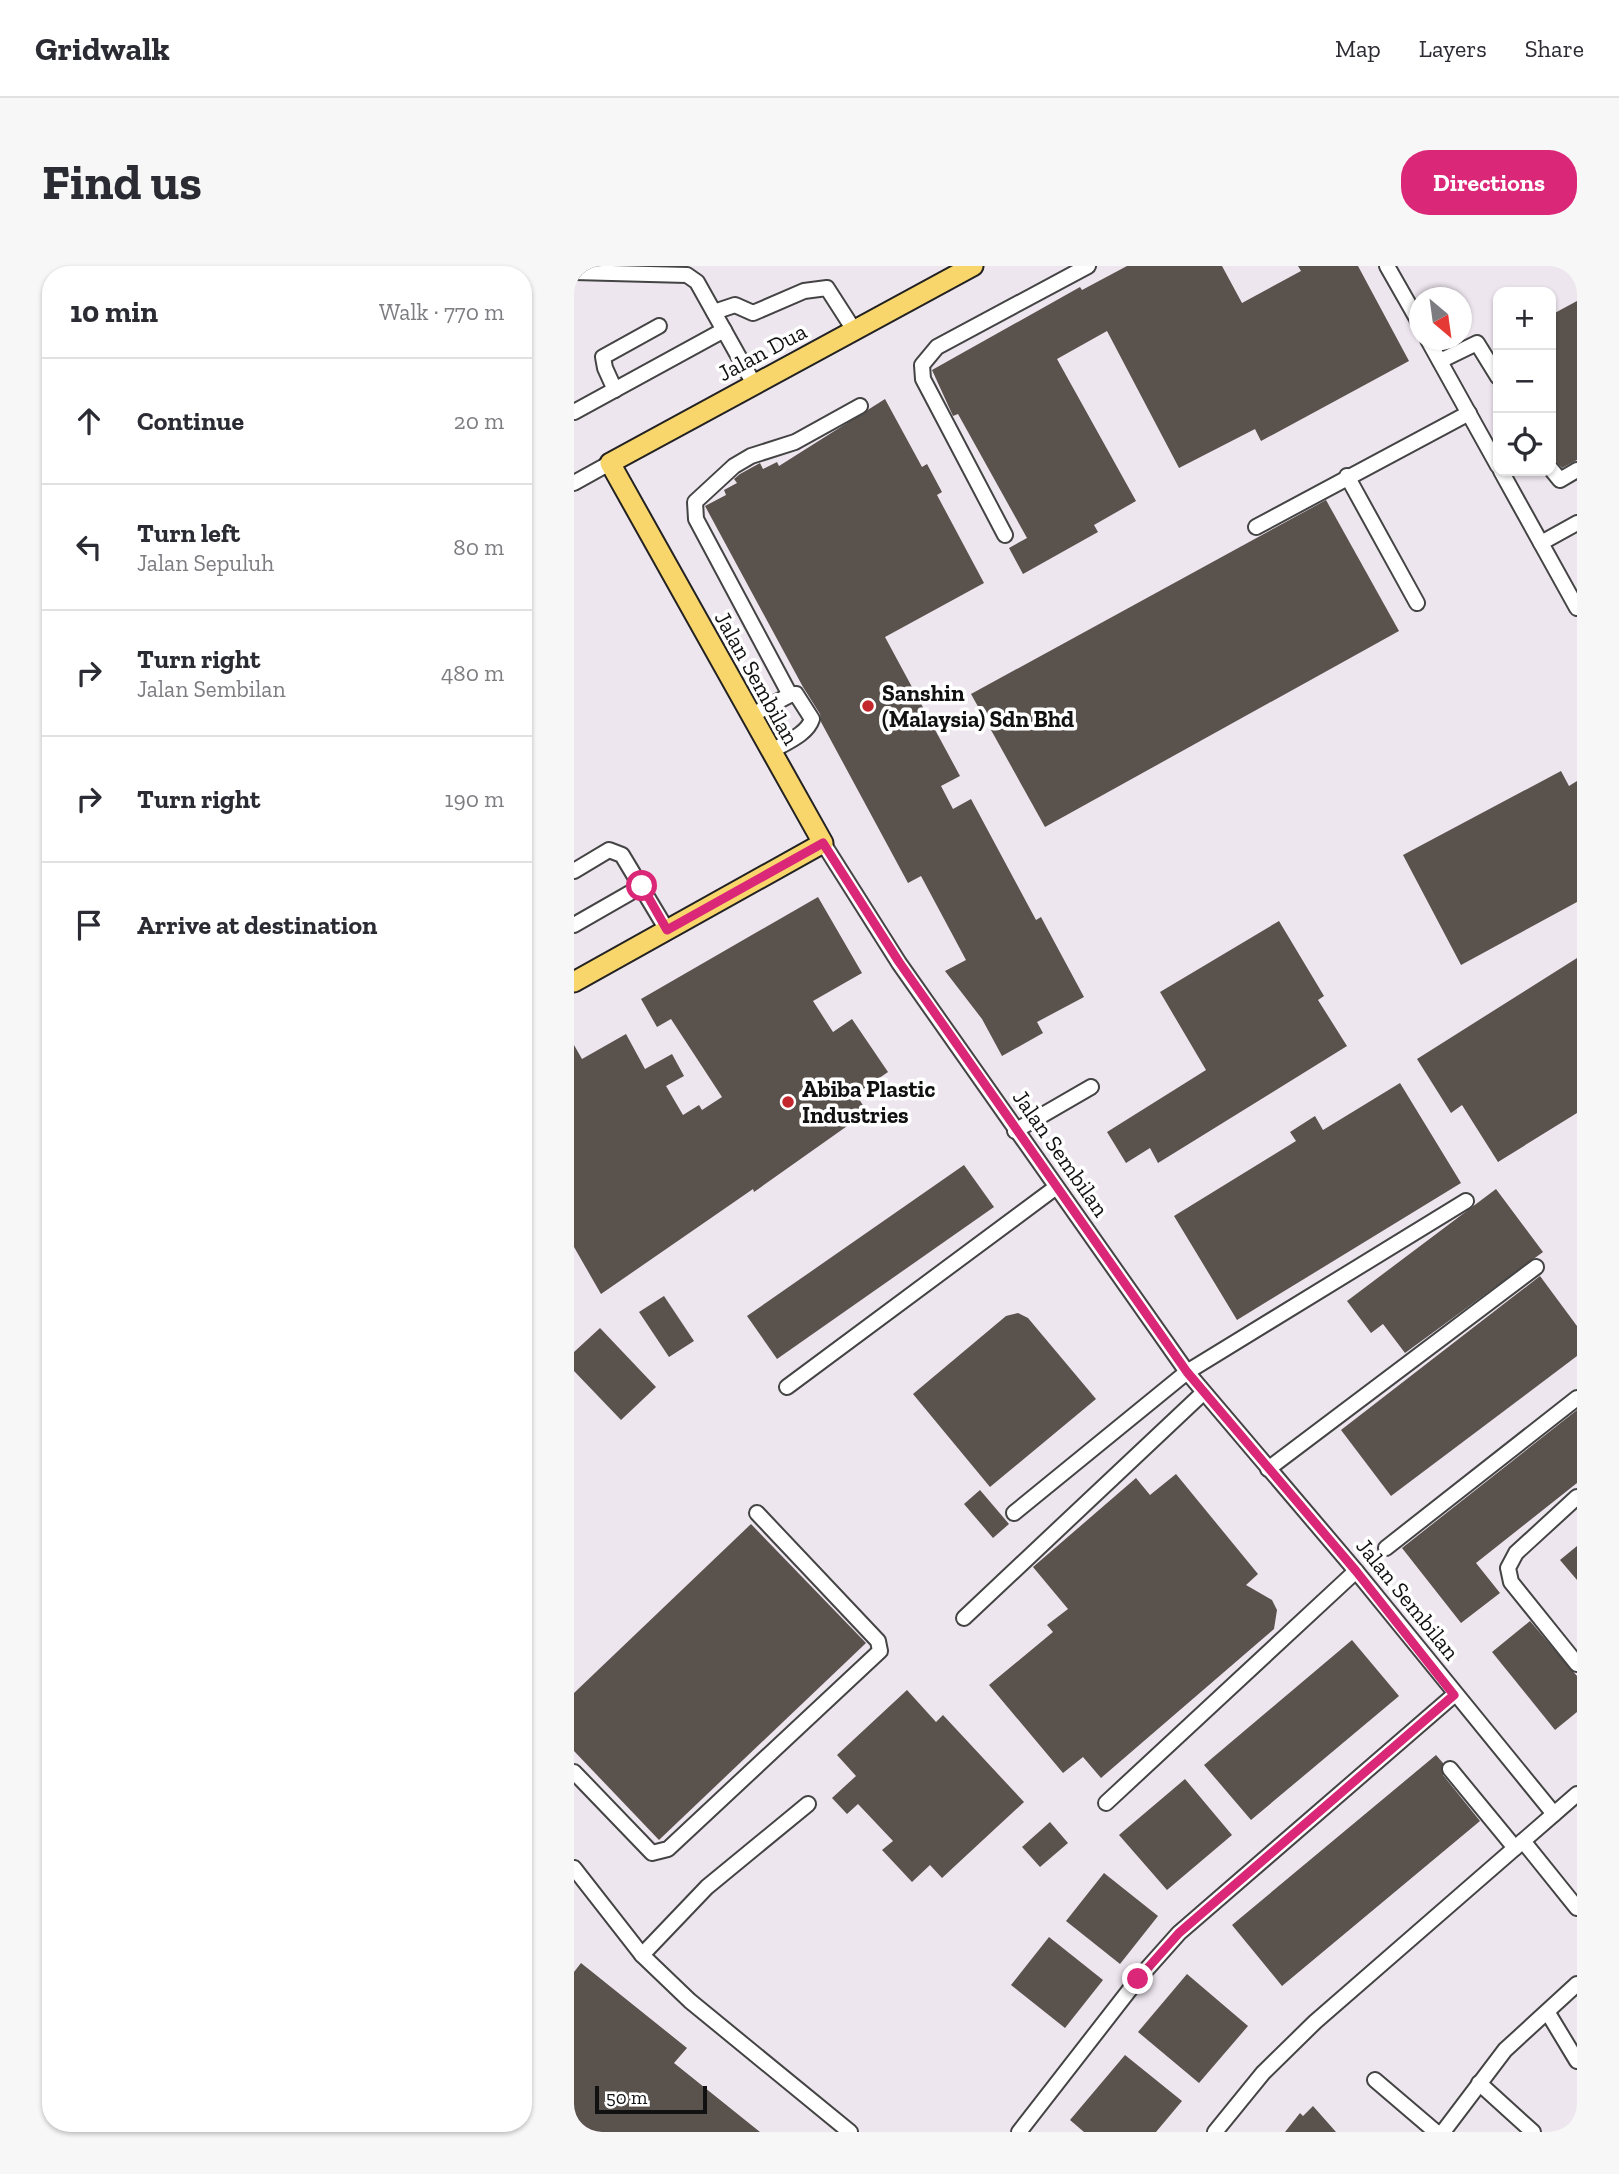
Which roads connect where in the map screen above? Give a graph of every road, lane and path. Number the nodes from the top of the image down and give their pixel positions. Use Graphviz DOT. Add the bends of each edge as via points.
graph roads {
  1 [pos="973,266"];
  2 [pos="1088,266"];
  3 [pos="1387,266"];
  4 [pos="574,272"];
  5 [pos="1409,306"];
  6 [pos="714,312"];
  7 [pos="659,326"];
  8 [pos="724,330"];
  9 [pos="854,330"];
  10 [pos="1434,350"];
  11 [pos="1440,361"];
  12 [pos="1493,369"];
  13 [pos="754,384"];
  14 [pos="615,390"];
  15 [pos="860,406"];
  16 [pos="574,412"];
  17 [pos="1469,413"];
  18 [pos="1493,457"];
  19 [pos="610,463"];
  20 [pos="1577,470"];
  21 [pos="1556,475"];
  22 [pos="1347,476"];
  23 [pos="1504,476"];
  24 [pos="574,483"];
  25 [pos="1577,523"];
  26 [pos="1256,527"];
  27 [pos="1004,535"];
  28 [pos="1541,543"];
  29 [pos="1417,603"];
  30 [pos="1577,608"];
  31 [pos="790,695"];
  32 [pos="750,716"];
  33 [pos="770,752"];
  34 [pos="823,843"];
  35 [pos="574,871"];
  36 [pos="642,886"];
  37 [pos="574,925"];
  38 [pos="667,930"];
  39 [pos="574,982"];
  40 [pos="1091,1087"];
  41 [pos="1015,1130"];
  42 [pos="1055,1188"];
  43 [pos="1466,1201"];
  44 [pos="1536,1267"];
  45 [pos="1187,1372"];
  46 [pos="788,1387"];
  47 [pos="1203,1393"];
  48 [pos="1577,1398"];
  49 [pos="1269,1469"];
  50 [pos="1577,1497"];
  51 [pos="757,1513"];
  52 [pos="1014,1513"];
  53 [pos="1385,1548"];
  54 [pos="1356,1571"];
  55 [pos="964,1618"];
  56 [pos="1577,1664"];
  57 [pos="1454,1695"];
  58 [pos="1450,1769"];
  59 [pos="574,1772"];
  60 [pos="1577,1794"];
  61 [pos="1106,1802"];
  62 [pos="808,1804"];
  63 [pos="1554,1814"];
  64 [pos="1519,1844"];
  65 [pos="574,1868"];
  66 [pos="1577,1908"];
  67 [pos="642,1955"];
  68 [pos="1577,1984"];
  69 [pos="1548,2012"];
  70 [pos="1577,2061"];
  71 [pos="1376,2080"];
  72 [pos="1479,2083"];
  73 [pos="850,2132"];
  74 [pos="1019,2132"];
  75 [pos="1215,2132"];
  76 [pos="1436,2132"];
  77 [pos="1443,2132"];
  78 [pos="1532,2132"];
  1 -- 9 [label="main road, Jalan Dua"];
  2 -- 27 [label="street" via="937,347 922,365 923,379"];
  3 -- 5 [label="street"];
  4 -- 6 [label="street" via="687,275 697,282"];
  6 -- 8 [label="street"];
  6 -- 9 [label="street" via="735,305 753,313 804,291 827,288"];
  7 -- 14 [label="street" via="603,357"];
  8 -- 13 [label="street"];
  8 -- 14 [label="street"];
  9 -- 13 [label="main road, Jalan Dua"];
  10 -- 11 [label="street"];
  11 -- 12 [label="street" via="1476,343"];
  11 -- 17 [label="street"];
  13 -- 19 [label="main road, Jalan Dua"];
  14 -- 16 [label="street"];
  15 -- 31 [label="street" via="795,442 751,456 695,502 696,519"];
  17 -- 18 [label="street"];
  17 -- 22 [label="street"];
  19 -- 24 [label="street, Jalan Dua"];
  19 -- 32 [label="main road, Jalan Sembilan"];
  20 -- 21 [label="street" via="1560,480"];
  22 -- 26 [label="street"];
  22 -- 29 [label="street"];
  23 -- 28 [label="street"];
  25 -- 28 [label="street"];
  28 -- 30 [label="street"];
  31 -- 32 [label="street"];
  31 -- 33 [label="street" via="802,699 812,719 810,726"];
  32 -- 33 [label="main road, Jalan Sembilan"];
  33 -- 34 [label="main road, Jalan Sembilan"];
  34 -- 38 [label="main road"];
  34 -- 41 [label="street, Jalan Sembilan"];
  35 -- 36 [label="street" via="609,850 622,855"];
  36 -- 37 [label="street"];
  36 -- 38 [label="street"];
  38 -- 39 [label="main road"];
  40 -- 41 [label="street"];
  41 -- 42 [label="street, Jalan Sembilan"];
  42 -- 45 [label="street, Jalan Sembilan"];
  42 -- 46 [label="street"];
  43 -- 45 [label="street"];
  44 -- 49 [label="street"];
  45 -- 47 [label="street, Jalan Sembilan"];
  45 -- 52 [label="street"];
  47 -- 49 [label="street, Jalan Sembilan"];
  47 -- 55 [label="street"];
  48 -- 53 [label="street"];
  49 -- 54 [label="street, Jalan Sembilan"];
  50 -- 56 [label="street" via="1516,1553 1508,1568 1511,1582"];
  51 -- 59 [label="street" via="878,1642 880,1651 659,1853 652,1853"];
  54 -- 57 [label="street, Jalan Sembilan"];
  54 -- 61 [label="street"];
  57 -- 63 [label="street, Jalan Sembilan"];
  57 -- 74 [label="street" via="1179,1933"];
  58 -- 64 [label="street"];
  60 -- 63 [label="street"];
  62 -- 67 [label="street" via="707,1887"];
  63 -- 64 [label="street"];
  64 -- 66 [label="street"];
  64 -- 75 [label="street" via="1306,2031 1263,2073"];
  65 -- 67 [label="street"];
  67 -- 73 [label="street" via="690,2001"];
  68 -- 69 [label="street"];
  69 -- 70 [label="street"];
  69 -- 72 [label="street" via="1505,2050"];
  71 -- 76 [label="street"];
  72 -- 77 [label="street"];
  72 -- 78 [label="street"];
}
